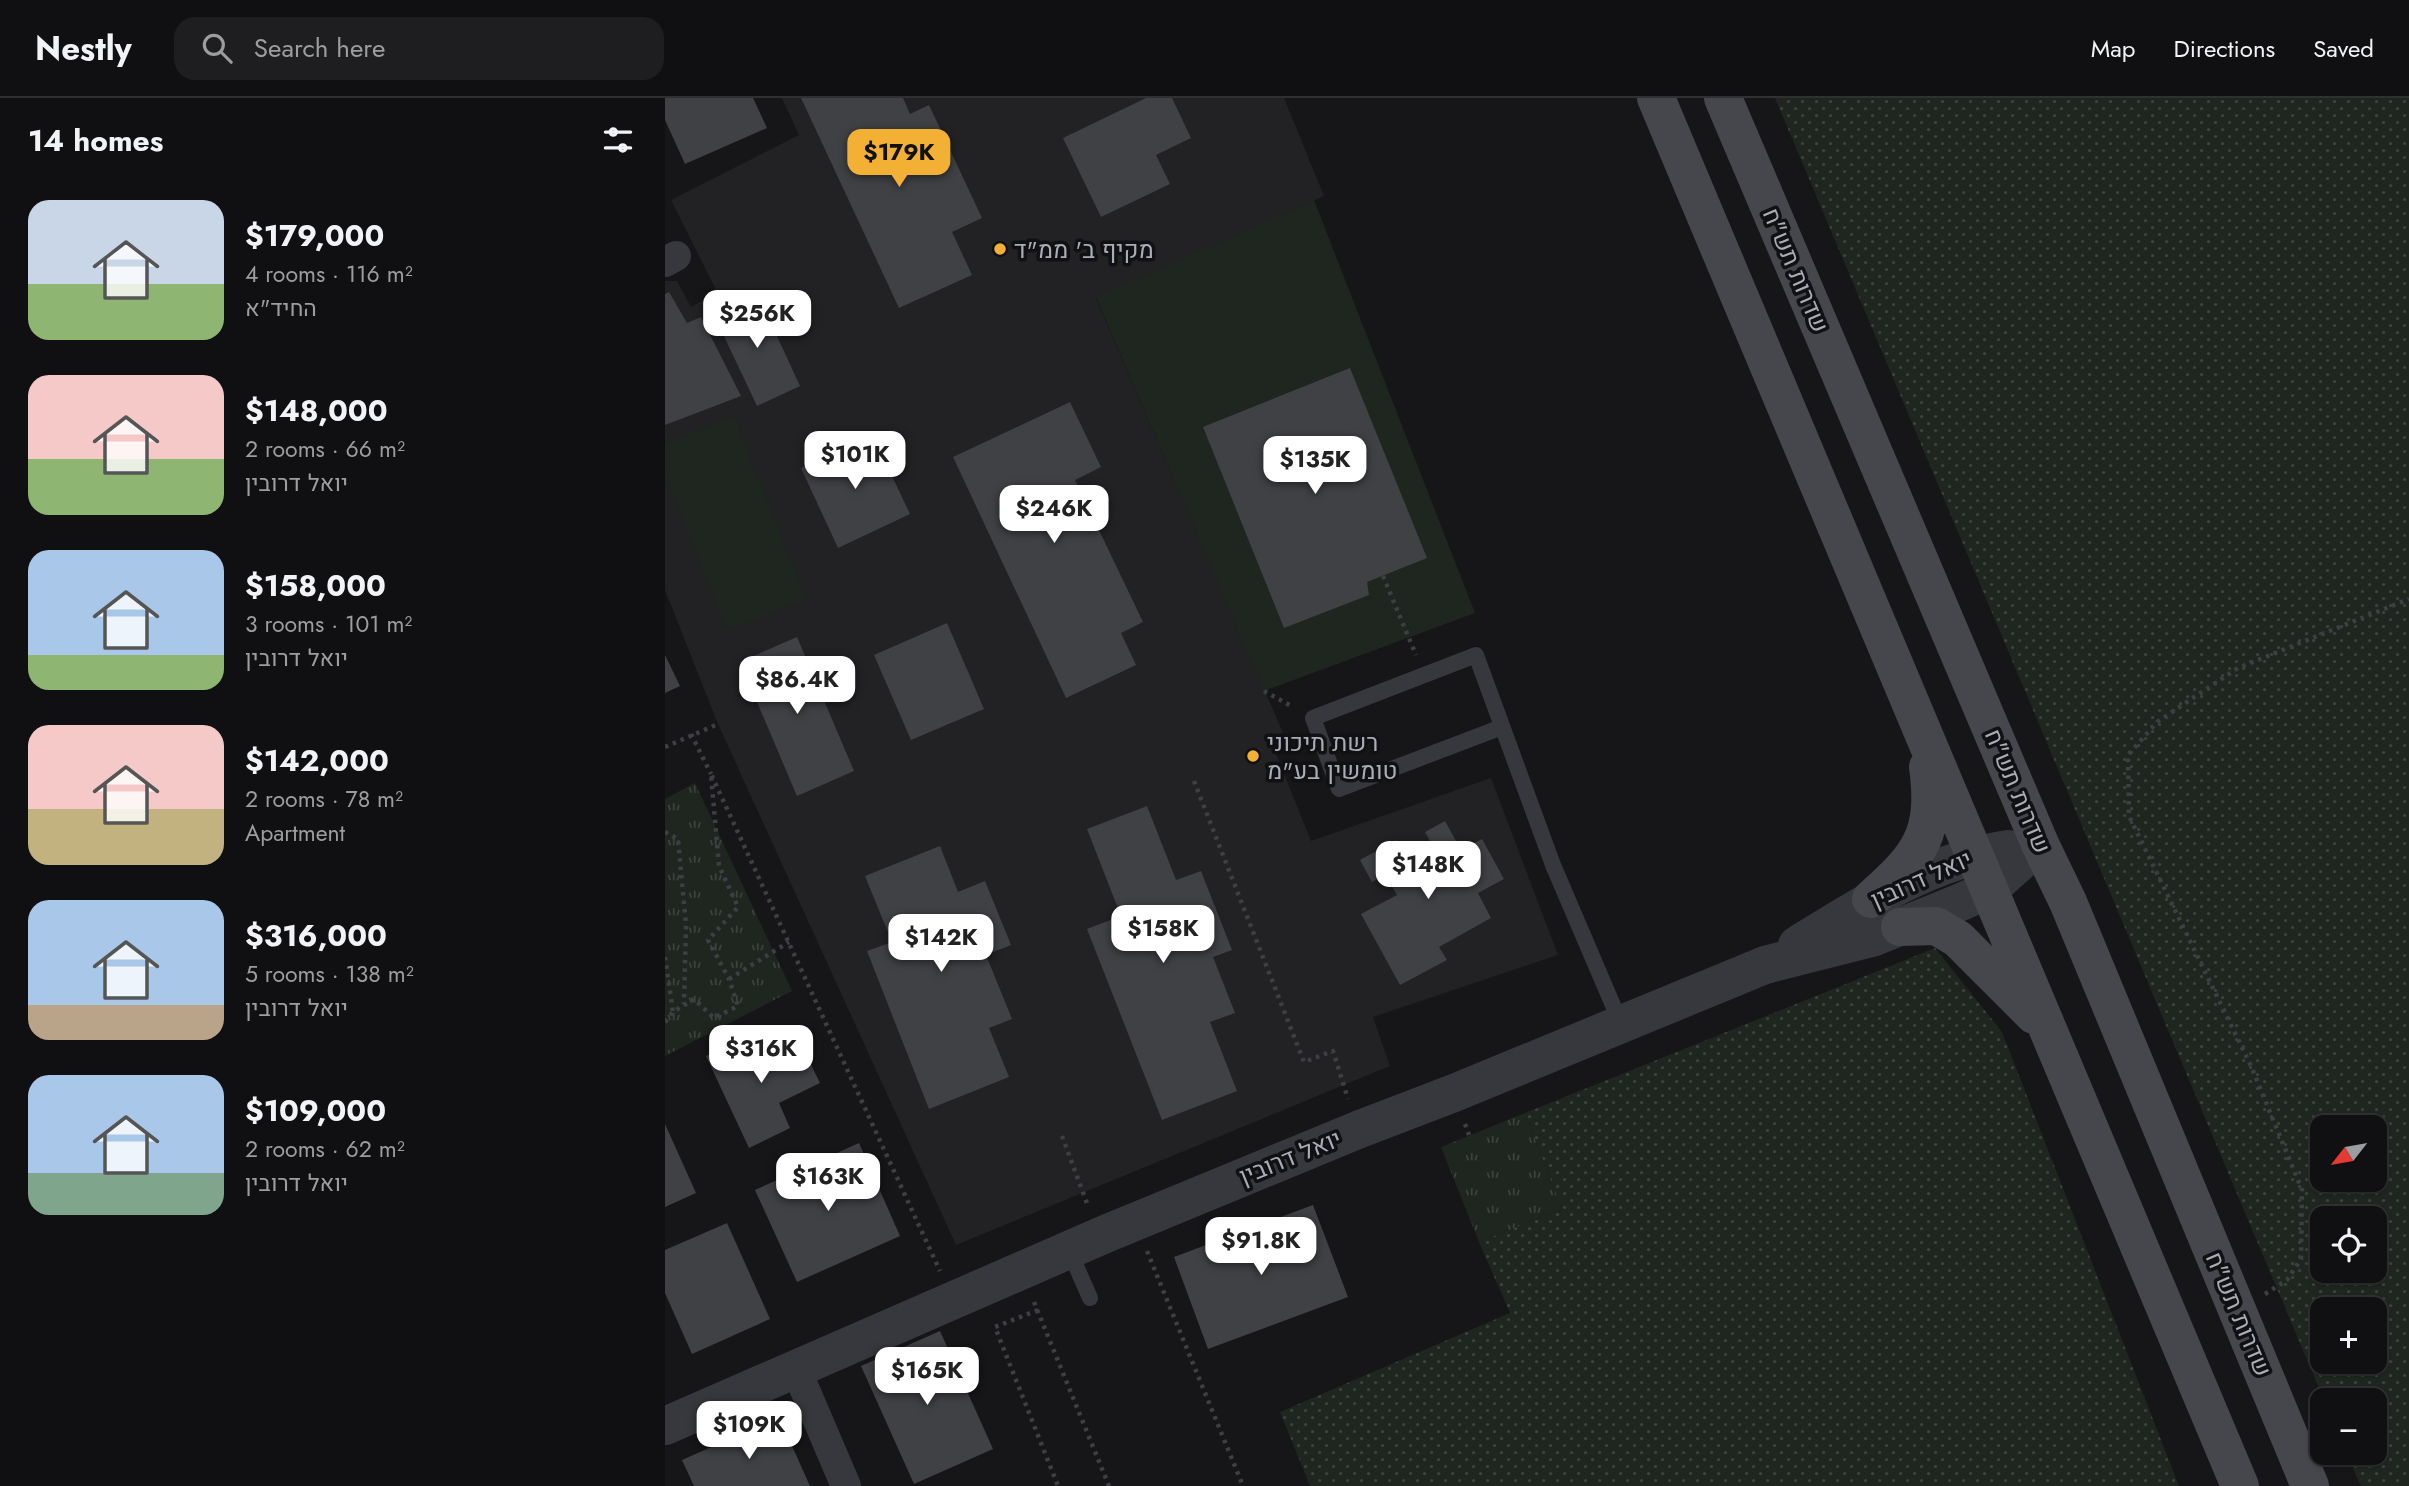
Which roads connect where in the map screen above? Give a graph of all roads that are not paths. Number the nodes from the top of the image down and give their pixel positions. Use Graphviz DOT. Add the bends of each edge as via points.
graph roads {
  1 [pos="1656,98"];
  2 [pos="1723,98"];
  3 [pos="1502,727"];
  4 [pos="1923,727"];
  5 [pos="2040,844"];
  6 [pos="1974,854"];
  7 [pos="1990,889"];
  8 [pos="1871,899"];
  9 [pos="1900,927"];
  10 [pos="1765,965"];
  11 [pos="1621,1024"];
  12 [pos="2050,1032"];
  13 [pos="1102,1236"];
  14 [pos="1090,1298"];
  15 [pos="796,1369"];
  16 [pos="665,1426"];
  17 [pos="846,1486"];
  18 [pos="2240,1486"];
  19 [pos="2310,1486"];
  1 -- 4 [label="main road"];
  2 -- 5 [label="main road, שדרות תש\"ח"];
  3 -- 3 [label="lane" via="1476,655 1313,718 1339,789"];
  3 -- 11 [label="lane" via="1553,865"];
  4 -- 6 [label="main road"];
  4 -- 8 [label="main road" via="1931,799 1926,837"];
  5 -- 6 [label="street, יואל דרובין"];
  5 -- 7 [label="street, יואל דרובין"];
  5 -- 19 [label="main road, שדרות תש\"ח"];
  6 -- 7 [label="main road"];
  6 -- 8 [label="street, יואל דרובין"];
  7 -- 9 [label="street, יואל דרובין"];
  7 -- 12 [label="main road"];
  8 -- 10 [label="street, יואל דרובין"];
  9 -- 10 [label="street, יואל דרובין"];
  9 -- 12 [label="main road" via="1936,926 1958,939"];
  10 -- 11 [label="street, יואל דרובין"];
  11 -- 13 [label="street, יואל דרובין"];
  12 -- 18 [label="main road"];
  13 -- 14 [label="lane"];
  13 -- 15 [label="street, יואל דרובין"];
  15 -- 16 [label="street, יואל דרובין"];
  15 -- 17 [label="street"];
}
